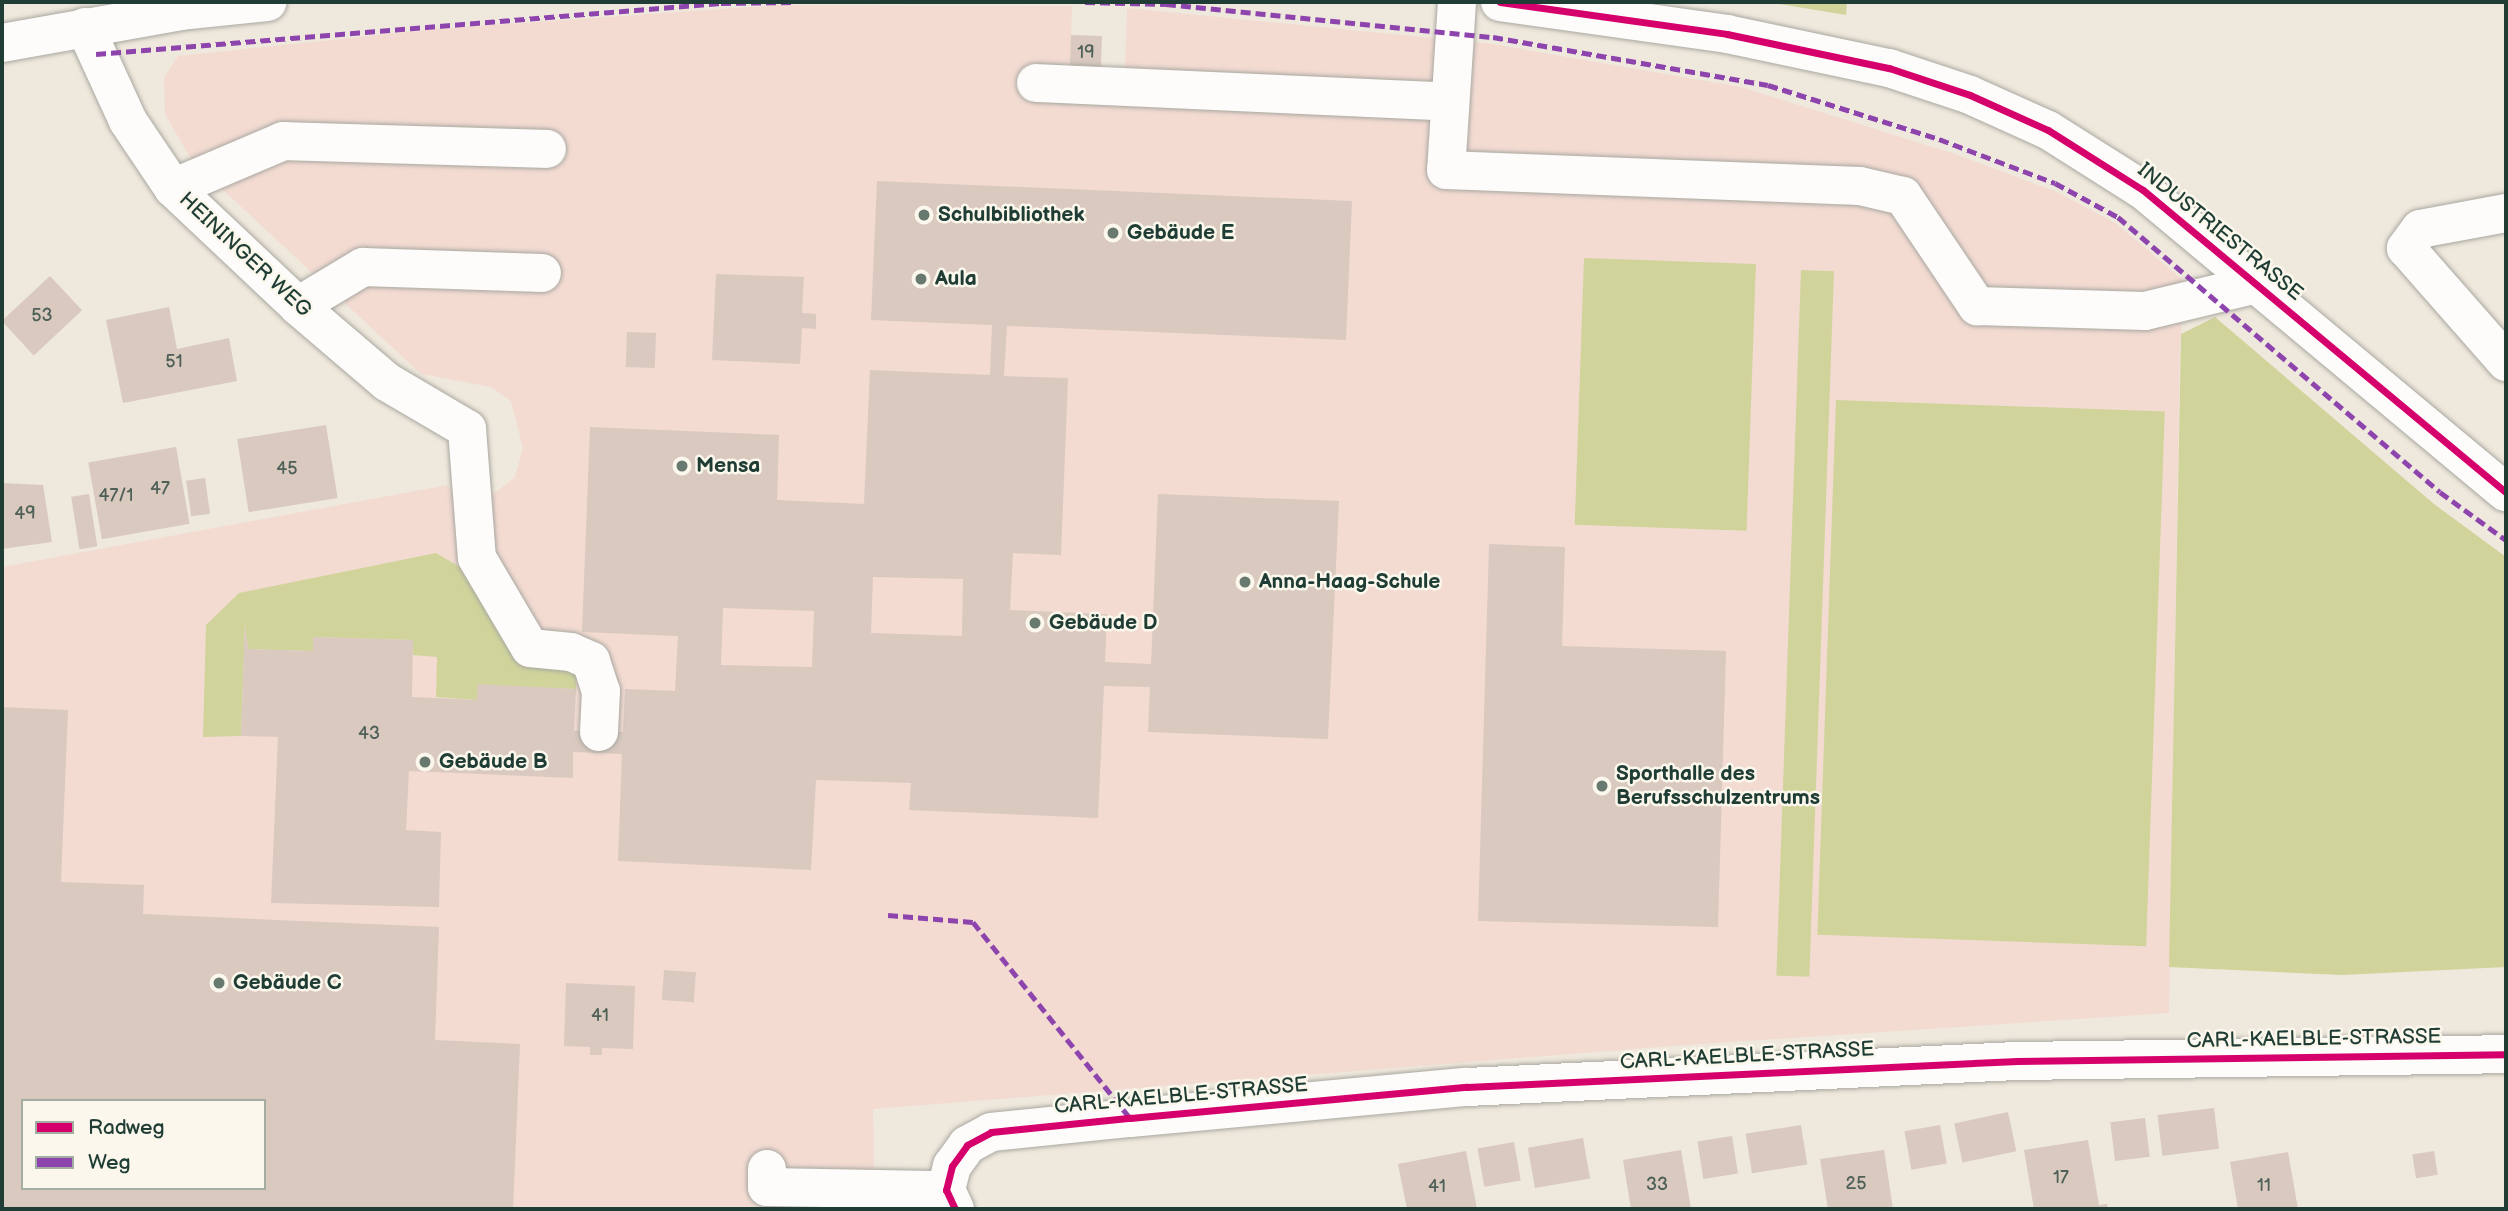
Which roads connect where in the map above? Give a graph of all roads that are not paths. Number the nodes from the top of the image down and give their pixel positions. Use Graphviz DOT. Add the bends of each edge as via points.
graph roads {
  1 [pos="268,2"];
  2 [pos="1457,2"];
  3 [pos="1500,2"];
  4 [pos="85,27"];
  5 [pos="2,43"];
  6 [pos="1036,83"];
  7 [pos="1449,102"];
  8 [pos="547,149"];
  9 [pos="173,188"];
  10 [pos="2506,213"];
  11 [pos="542,274"];
  12 [pos="2257,284"];
  13 [pos="298,306"];
  14 [pos="2506,362"];
  15 [pos="2506,492"];
  16 [pos="599,732"];
  17 [pos="2506,1054"];
  18 [pos="767,1170"];
  19 [pos="951,1200"];
  1 -- 4 [label="street"];
  2 -- 7 [label="street"];
  3 -- 12 [label="street, INDUSTRIESTRASSE" via="1727,34 1889,68 1970,95 2048,130 2096,158 2143,190"];
  4 -- 5 [label="street"];
  4 -- 9 [label="street, HEININGER WEG" via="128,121"];
  6 -- 7 [label="street"];
  7 -- 12 [label="street" via="1446,170 1860,186 1903,195 1977,306 2145,311"];
  8 -- 9 [label="street" via="283,141"];
  9 -- 13 [label="street, HEININGER WEG"];
  10 -- 14 [label="street" via="2420,229 2406,248"];
  11 -- 13 [label="street" via="363,267"];
  12 -- 15 [label="street, INDUSTRIESTRASSE"];
  13 -- 16 [label="street, HEININGER WEG" via="387,382 467,429 477,558 530,648 571,652 591,661 601,691"];
  17 -- 19 [label="street, CARL-KAELBLE-STRASSE" via="2017,1061 1511,1085 991,1132 967,1145 952,1166"];
  18 -- 19 [label="street" via="767,1187"];
}
